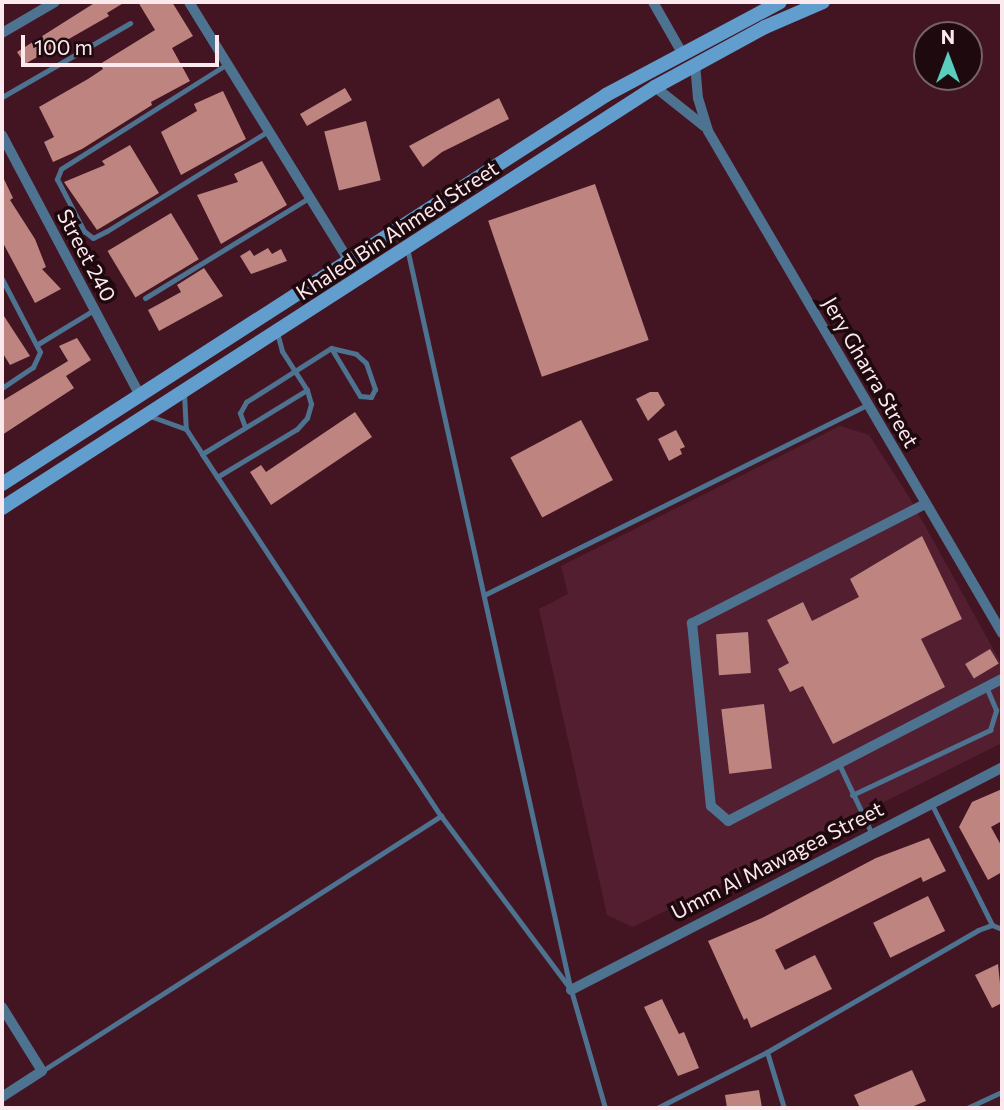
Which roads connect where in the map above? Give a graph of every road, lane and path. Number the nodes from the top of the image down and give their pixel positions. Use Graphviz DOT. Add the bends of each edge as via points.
graph roads {
  1 [pos="55,2"];
  2 [pos="189,2"];
  3 [pos="653,2"];
  4 [pos="780,2"];
  5 [pos="823,2"];
  6 [pos="130,23"];
  7 [pos="2,33"];
  8 [pos="681,51"];
  9 [pos="227,64"];
  10 [pos="695,64"];
  11 [pos="655,88"];
  12 [pos="2,97"];
  13 [pos="268,131"];
  14 [pos="708,131"];
  15 [pos="2,135"];
  16 [pos="309,198"];
  17 [pos="407,248"];
  18 [pos="348,260"];
  19 [pos="2,279"];
  20 [pos="145,298"];
  21 [pos="94,310"];
  22 [pos="277,332"];
  23 [pos="38,344"];
  24 [pos="331,348"];
  25 [pos="295,370"];
  26 [pos="2,388"];
  27 [pos="307,390"];
  28 [pos="185,391"];
  29 [pos="139,394"];
  30 [pos="868,404"];
  31 [pos="146,415"];
  32 [pos="245,427"];
  33 [pos="186,429"];
  34 [pos="202,454"];
  35 [pos="217,477"];
  36 [pos="2,484"];
  37 [pos="925,504"];
  38 [pos="2,508"];
  39 [pos="484,594"];
  40 [pos="1002,633"];
  41 [pos="1002,680"];
  42 [pos="986,687"];
  43 [pos="839,764"];
  44 [pos="1002,768"];
  45 [pos="852,795"];
  46 [pos="930,803"];
  47 [pos="440,816"];
  48 [pos="871,832"];
  49 [pos="992,925"];
  50 [pos="1002,929"];
  51 [pos="571,990"];
  52 [pos="2,1007"];
  53 [pos="767,1052"];
  54 [pos="42,1071"];
  55 [pos="1002,1091"];
  56 [pos="2,1097"];
  57 [pos="605,1108"];
  58 [pos="657,1108"];
  59 [pos="784,1108"];
  60 [pos="967,1108"];
  1 -- 7 [label="street"];
  2 -- 9 [label="street"];
  3 -- 8 [label="street"];
  4 -- 8 [label="main road, Khaled Bin Ahmed Street"];
  5 -- 10 [label="main road, Khaled Bin Ahmed Street"];
  6 -- 12 [label="lane"];
  8 -- 18 [label="main road, Khaled Bin Ahmed Street"];
  9 -- 13 [label="street"];
  9 -- 13 [label="lane" via="61,169 57,179 84,231 93,237 107,231"];
  10 -- 11 [label="main road, Khaled Bin Ahmed Street"];
  10 -- 14 [label="street, Jery Gharra Street" via="698,98"];
  11 -- 14 [label="street, Jery Gharra Street"];
  11 -- 17 [label="main road, Khaled Bin Ahmed Street"];
  13 -- 16 [label="street"];
  14 -- 30 [label="street, Jery Gharra Street"];
  15 -- 21 [label="street, Street 240"];
  16 -- 18 [label="street"];
  16 -- 20 [label="lane"];
  17 -- 22 [label="main road, Khaled Bin Ahmed Street"];
  17 -- 39 [label="lane"];
  18 -- 29 [label="main road, Khaled Bin Ahmed Street"];
  19 -- 23 [label="lane"];
  21 -- 23 [label="lane"];
  21 -- 29 [label="street, Street 240"];
  22 -- 25 [label="lane"];
  22 -- 28 [label="main road, Khaled Bin Ahmed Street"];
  23 -- 26 [label="lane" via="39,360"];
  24 -- 24 [label="lane" via="360,396 371,397 375,389 366,363"];
  24 -- 25 [label="lane"];
  25 -- 27 [label="lane"];
  25 -- 32 [label="lane" via="242,407"];
  27 -- 32 [label="lane"];
  27 -- 35 [label="lane" via="311,404 297,429"];
  28 -- 31 [label="main road, Khaled Bin Ahmed Street"];
  28 -- 33 [label="lane"];
  29 -- 36 [label="main road, Khaled Bin Ahmed Street"];
  30 -- 37 [label="street, Jery Gharra Street"];
  30 -- 39 [label="lane"];
  31 -- 33 [label="lane"];
  31 -- 38 [label="main road, Khaled Bin Ahmed Street"];
  32 -- 34 [label="lane"];
  33 -- 34 [label="lane"];
  34 -- 35 [label="lane"];
  35 -- 47 [label="lane"];
  37 -- 40 [label="street, Jery Gharra Street"];
  37 -- 43 [label="street" via="692,623 711,806 728,821"];
  39 -- 51 [label="lane"];
  41 -- 42 [label="street"];
  42 -- 43 [label="street"];
  42 -- 45 [label="lane" via="996,710 990,730"];
  43 -- 45 [label="lane"];
  44 -- 46 [label="street, Umm Al Mawagea Street"];
  45 -- 48 [label="lane"];
  46 -- 48 [label="street, Umm Al Mawagea Street"];
  46 -- 49 [label="lane"];
  47 -- 51 [label="lane"];
  47 -- 54 [label="lane"];
  48 -- 51 [label="street, Umm Al Mawagea Street"];
  49 -- 50 [label="lane"];
  49 -- 53 [label="lane"];
  51 -- 57 [label="lane"];
  52 -- 54 [label="street"];
  53 -- 58 [label="lane"];
  53 -- 59 [label="lane"];
  54 -- 56 [label="street"];
  55 -- 60 [label="lane"];
}
